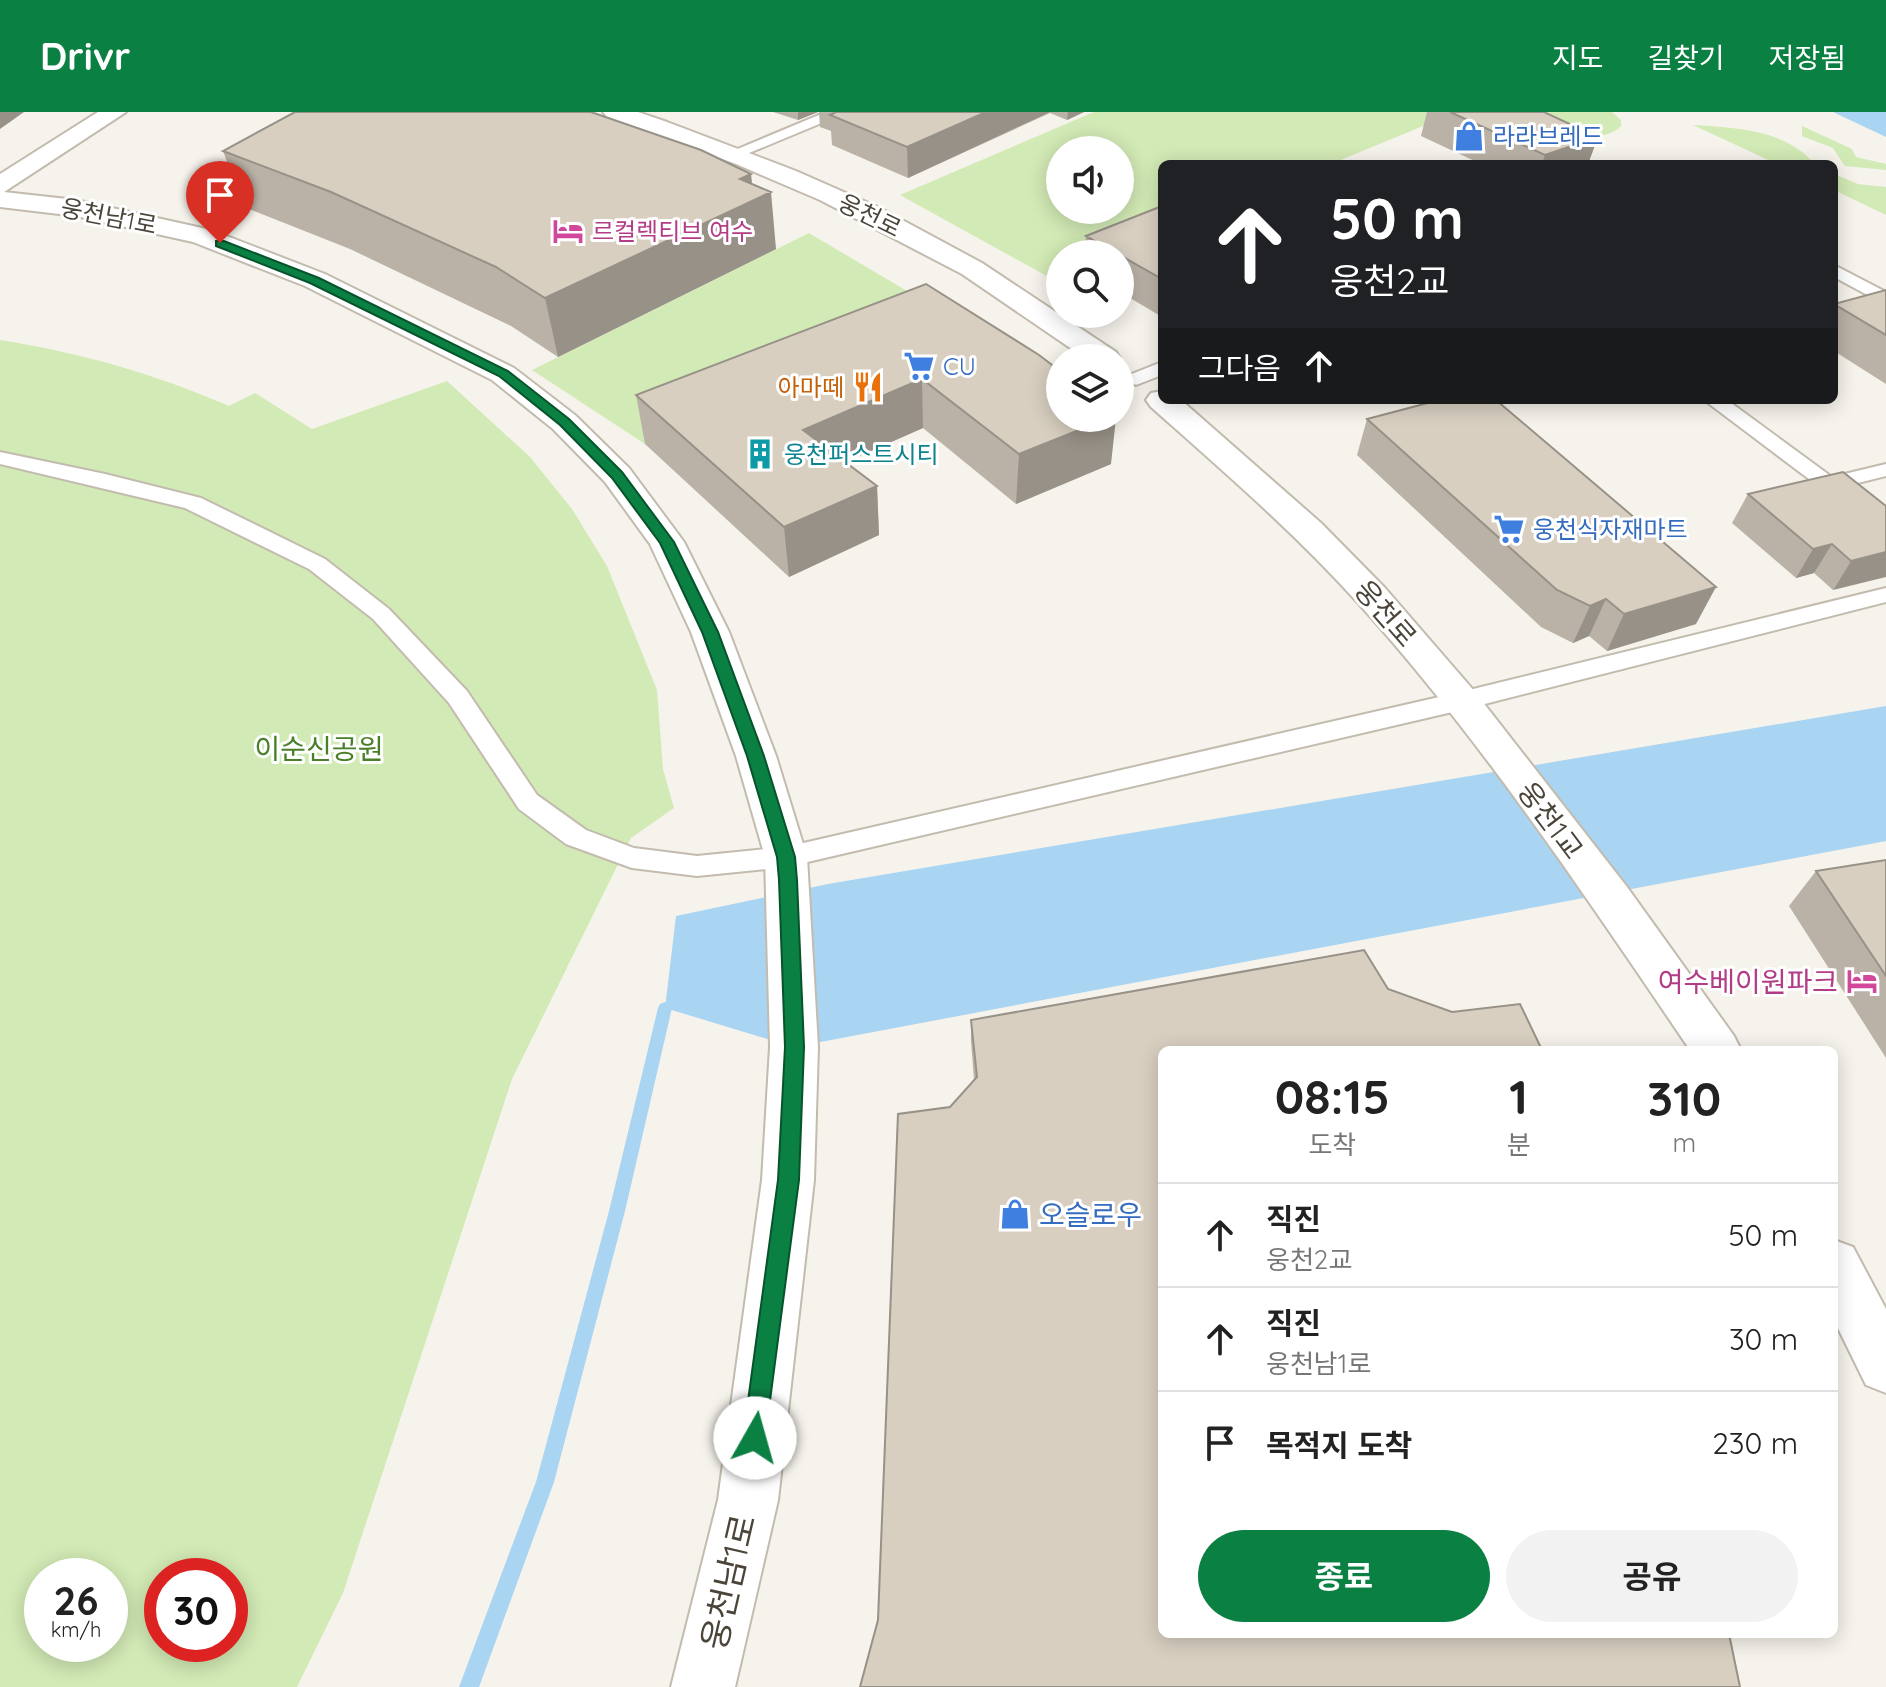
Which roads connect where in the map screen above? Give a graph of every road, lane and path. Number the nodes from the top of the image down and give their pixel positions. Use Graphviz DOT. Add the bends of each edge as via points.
graph roads {
  1 [pos="114,112"];
  2 [pos="615,112"];
  3 [pos="840,112"];
  4 [pos="736,153"];
  5 [pos="0,185"];
  6 [pos="0,199"];
  7 [pos="1838,272"];
  8 [pos="1886,300"];
  9 [pos="1084,344"];
  10 [pos="1171,404"];
  11 [pos="1719,404"];
  12 [pos="0,458"];
  13 [pos="1886,470"];
  14 [pos="1829,484"];
  15 [pos="1886,526"];
  16 [pos="1886,595"];
  17 [pos="1461,701"];
  18 [pos="1491,740"];
  19 [pos="787,868"];
  20 [pos="1714,1046"];
  21 [pos="1838,1273"];
  22 [pos="1886,1365"];
  23 [pos="703,1687"];
  1 -- 5 [label="street"];
  2 -- 4 [label="street, 웅천로"];
  3 -- 4 [label="lane"];
  4 -- 9 [label="street, 웅천로" via="952,257"];
  6 -- 19 [label="street, 웅천남1로" via="76,208 201,236 315,280 503,374 564,422 617,475 667,542 710,632 756,756"];
  7 -- 8 [label="lane"];
  10 -- 17 [label="street, 웅천로" via="1309,530"];
  11 -- 14 [label="lane"];
  12 -- 19 [label="lane" via="193,503 317,564 381,614 458,697 528,802 576,837 632,858"];
  13 -- 14 [label="lane"];
  14 -- 15 [label="lane"];
  16 -- 17 [label="lane"];
  17 -- 18 [label="street, 웅천로"];
  17 -- 19 [label="lane"];
  18 -- 20 [label="street, 웅천1교"];
  19 -- 23 [label="street, 웅천남1로" via="794,1047 788,1180 748,1500"];
  21 -- 22 [label="street"];
}
